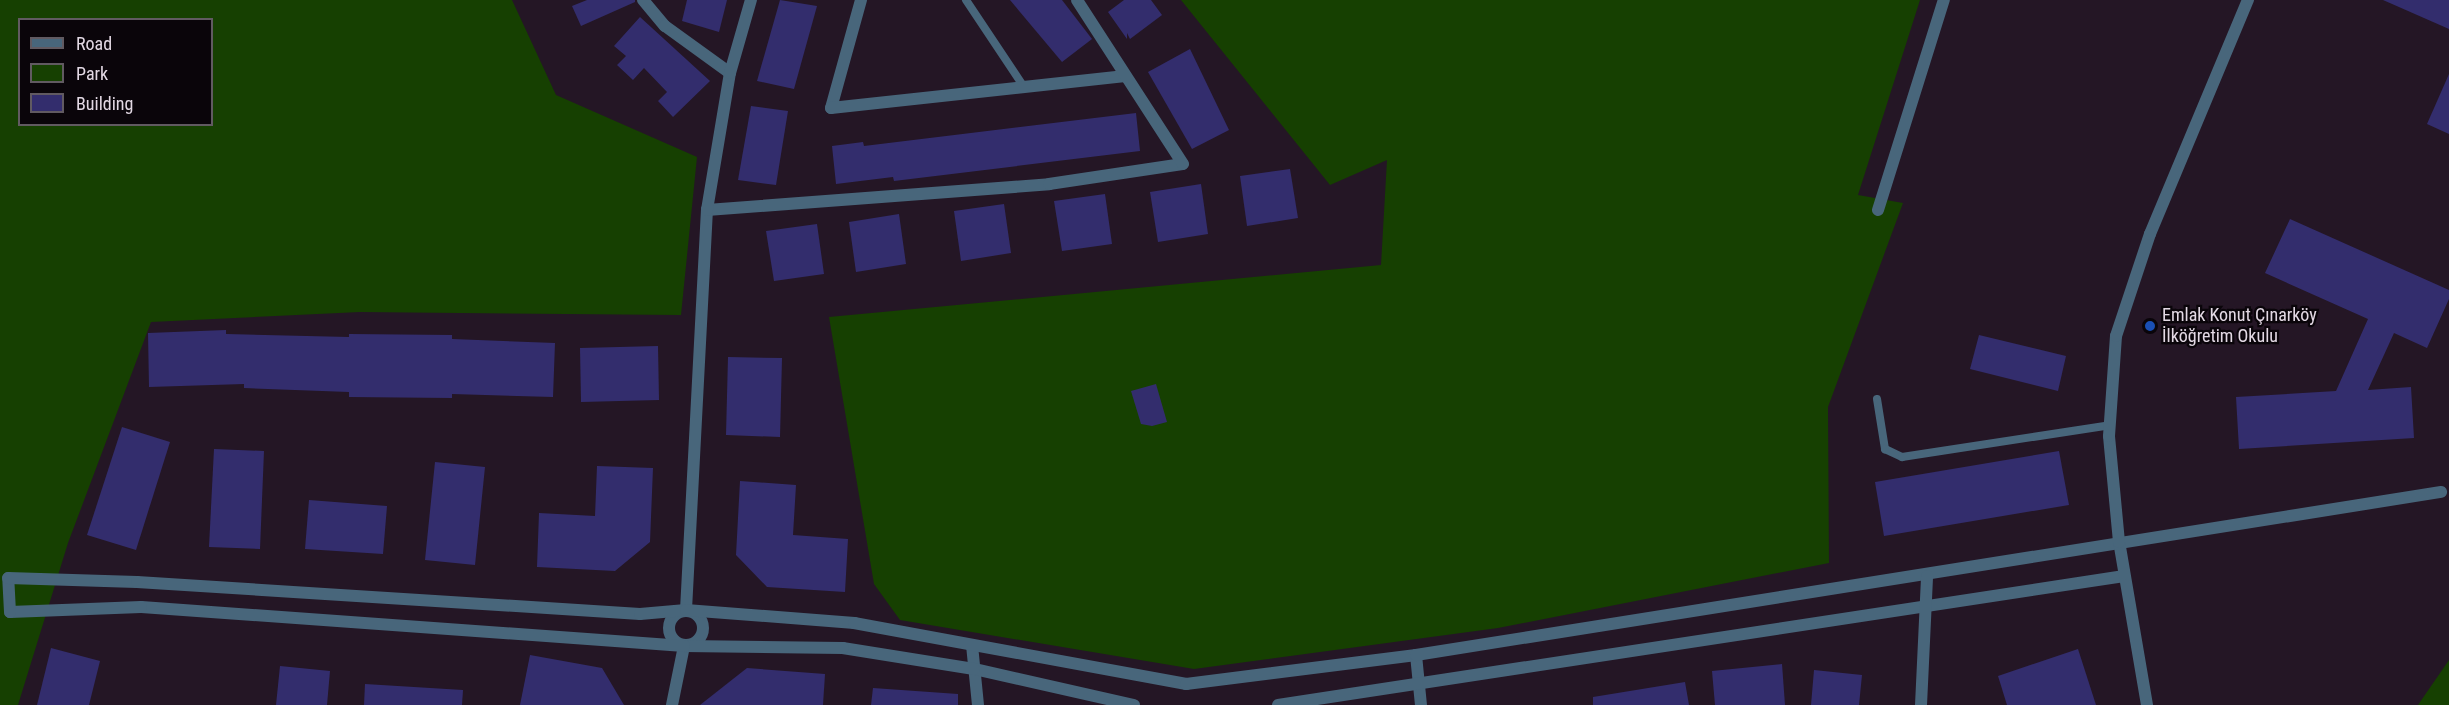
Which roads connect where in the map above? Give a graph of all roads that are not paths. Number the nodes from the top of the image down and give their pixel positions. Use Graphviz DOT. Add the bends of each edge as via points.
graph roads {
  1 [pos="643,0"];
  2 [pos="751,0"];
  3 [pos="861,0"];
  4 [pos="966,0"];
  5 [pos="1077,0"];
  6 [pos="1944,0"];
  7 [pos="2248,0"];
  8 [pos="730,73"];
  9 [pos="1125,76"];
  10 [pos="1024,87"];
  11 [pos="707,210"];
  12 [pos="1878,210"];
  13 [pos="1877,399"];
  14 [pos="2110,424"];
  15 [pos="2441,492"];
  16 [pos="2119,543"];
  17 [pos="1927,576"];
  18 [pos="2124,576"];
  19 [pos="1925,607"];
  20 [pos="686,610"];
  21 [pos="972,645"];
  22 [pos="684,646"];
  23 [pos="1416,655"];
  24 [pos="974,669"];
  25 [pos="1419,686"];
  26 [pos="672,705"];
  27 [pos="978,705"];
  28 [pos="1134,705"];
  29 [pos="1278,705"];
  30 [pos="1420,705"];
  31 [pos="1921,705"];
  32 [pos="2147,705"];
  1 -- 8 [label="street" via="665,26"];
  2 -- 8 [label="street"];
  3 -- 10 [label="street" via="831,108"];
  4 -- 10 [label="lane"];
  5 -- 9 [label="street"];
  6 -- 12 [label="street"];
  7 -- 14 [label="street" via="2150,234 2116,336"];
  8 -- 11 [label="street"];
  9 -- 10 [label="street"];
  9 -- 11 [label="street" via="1183,164 1049,184"];
  11 -- 20 [label="street"];
  13 -- 14 [label="lane" via="1885,449 1902,457"];
  14 -- 16 [label="street"];
  15 -- 16 [label="street"];
  16 -- 17 [label="street"];
  16 -- 18 [label="street"];
  17 -- 19 [label="street"];
  17 -- 23 [label="street"];
  18 -- 19 [label="street"];
  18 -- 32 [label="street"];
  19 -- 25 [label="street"];
  19 -- 31 [label="street"];
  20 -- 21 [label="street" via="854,623"];
  20 -- 22 [label="street" via="675,614 669,624 670,636"];
  20 -- 22 [label="street" via="699,617 703,626 698,640"];
  20 -- 22 [label="street" via="640,614 137,582 8,578 10,612 141,608"];
  21 -- 23 [label="street" via="1186,684"];
  21 -- 24 [label="street"];
  22 -- 24 [label="street" via="843,648"];
  22 -- 26 [label="street"];
  23 -- 25 [label="street"];
  24 -- 27 [label="street"];
  24 -- 28 [label="street"];
  25 -- 29 [label="street"];
  25 -- 30 [label="street"];
}
